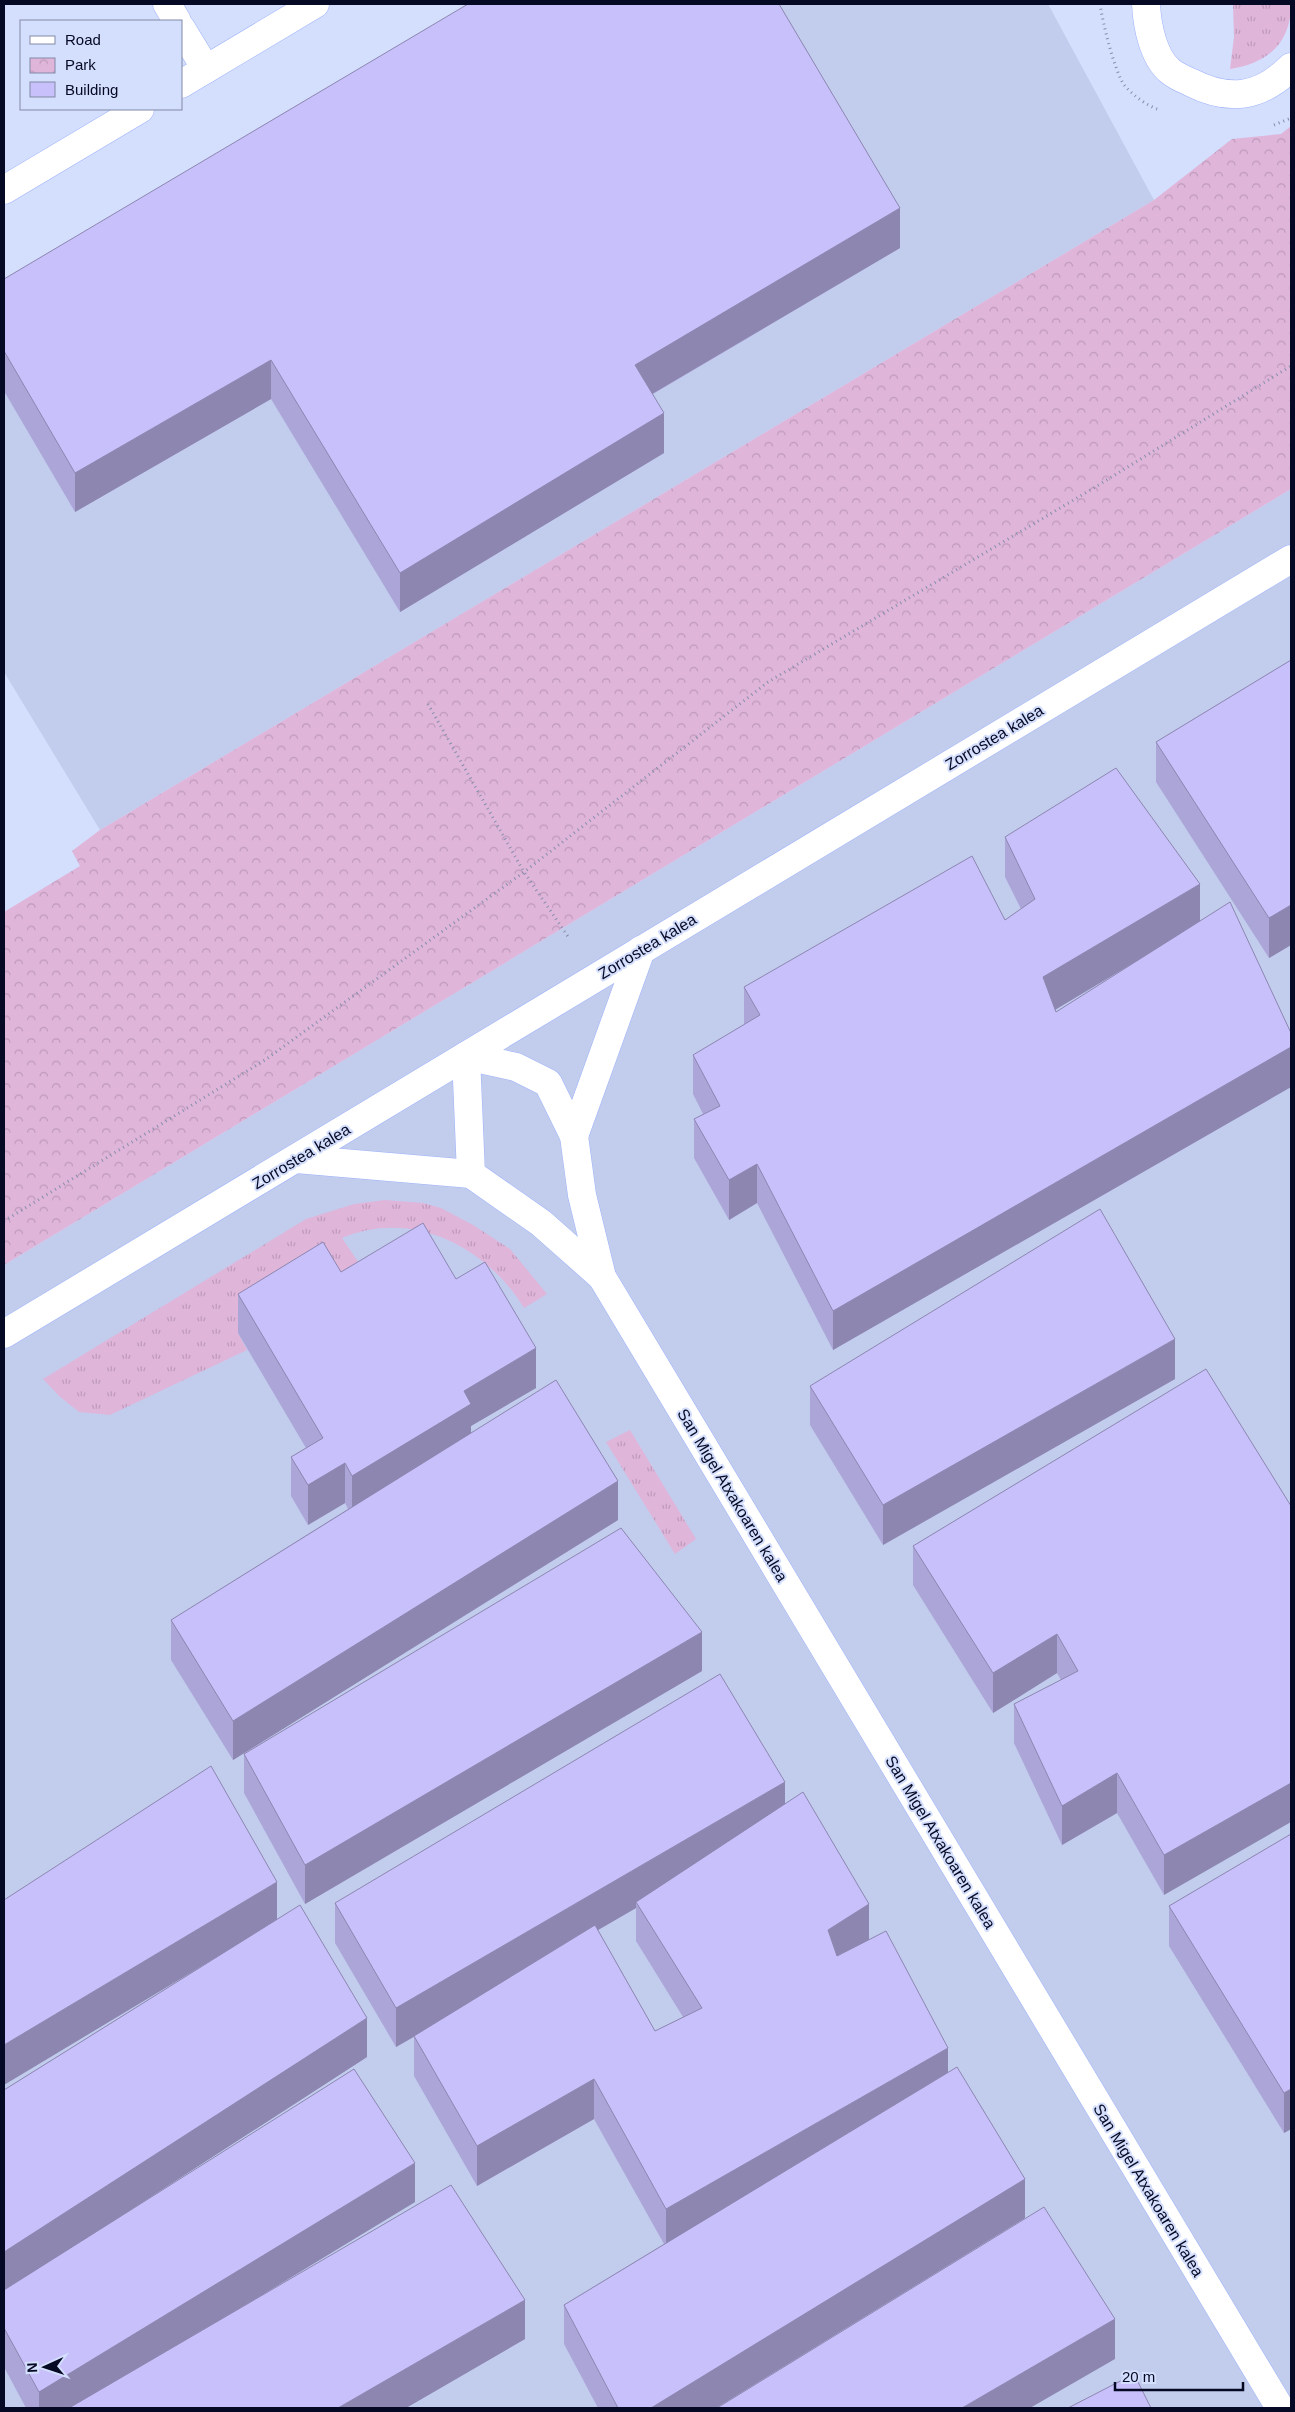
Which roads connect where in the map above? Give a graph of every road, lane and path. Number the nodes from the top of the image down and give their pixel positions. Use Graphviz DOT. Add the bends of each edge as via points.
graph roads {
  1 [pos="167,4"];
  2 [pos="315,4"];
  3 [pos="1146,4"];
  4 [pos="176,20"];
  5 [pos="182,30"];
  6 [pos="1291,67"];
  7 [pos="206,69"];
  8 [pos="182,83"];
  9 [pos="138,110"];
  10 [pos="1288,120"];
  11 [pos="1291,126"];
  12 [pos="4,190"];
  13 [pos="1291,366"];
  14 [pos="1291,559"];
  15 [pos="428,704"];
  16 [pos="524,872"];
  17 [pos="569,938"];
  18 [pos="641,950"];
  19 [pos="466,1056"];
  20 [pos="574,1136"];
  21 [pos="296,1159"];
  22 [pos="472,1174"];
  23 [pos="4,1221"];
  24 [pos="602,1277"];
  25 [pos="4,1334"];
  26 [pos="1280,2408"];
  1 -- 4 [label="street"];
  2 -- 7 [label="street"];
  3 -- 6 [label="street" via="1150,35 1169,71 1203,89 1238,95 1250,93 1271,84"];
  5 -- 7 [label="street"];
  7 -- 8 [label="street"];
  9 -- 12 [label="street"];
  10 -- 11 [label="path"];
  13 -- 16 [label="path" via="768,682"];
  14 -- 18 [label="street, Zorrostea kalea"];
  15 -- 16 [label="path"];
  16 -- 17 [label="path"];
  16 -- 23 [label="path" via="265,1060"];
  18 -- 19 [label="street, Zorrostea kalea"];
  18 -- 20 [label="street, San Migel Atxakoaren kalea"];
  19 -- 20 [label="street, San Migel Atxakoaren kalea" via="516,1067 548,1083"];
  19 -- 21 [label="street, Zorrostea kalea"];
  19 -- 22 [label="street"];
  20 -- 24 [label="street, San Migel Atxakoaren kalea" via="582,1195"];
  21 -- 22 [label="street"];
  21 -- 25 [label="street, Zorrostea kalea"];
  22 -- 24 [label="street, San Migel Atxakoaren kalea" via="541,1223"];
  24 -- 26 [label="street, San Migel Atxakoaren kalea"];
}
